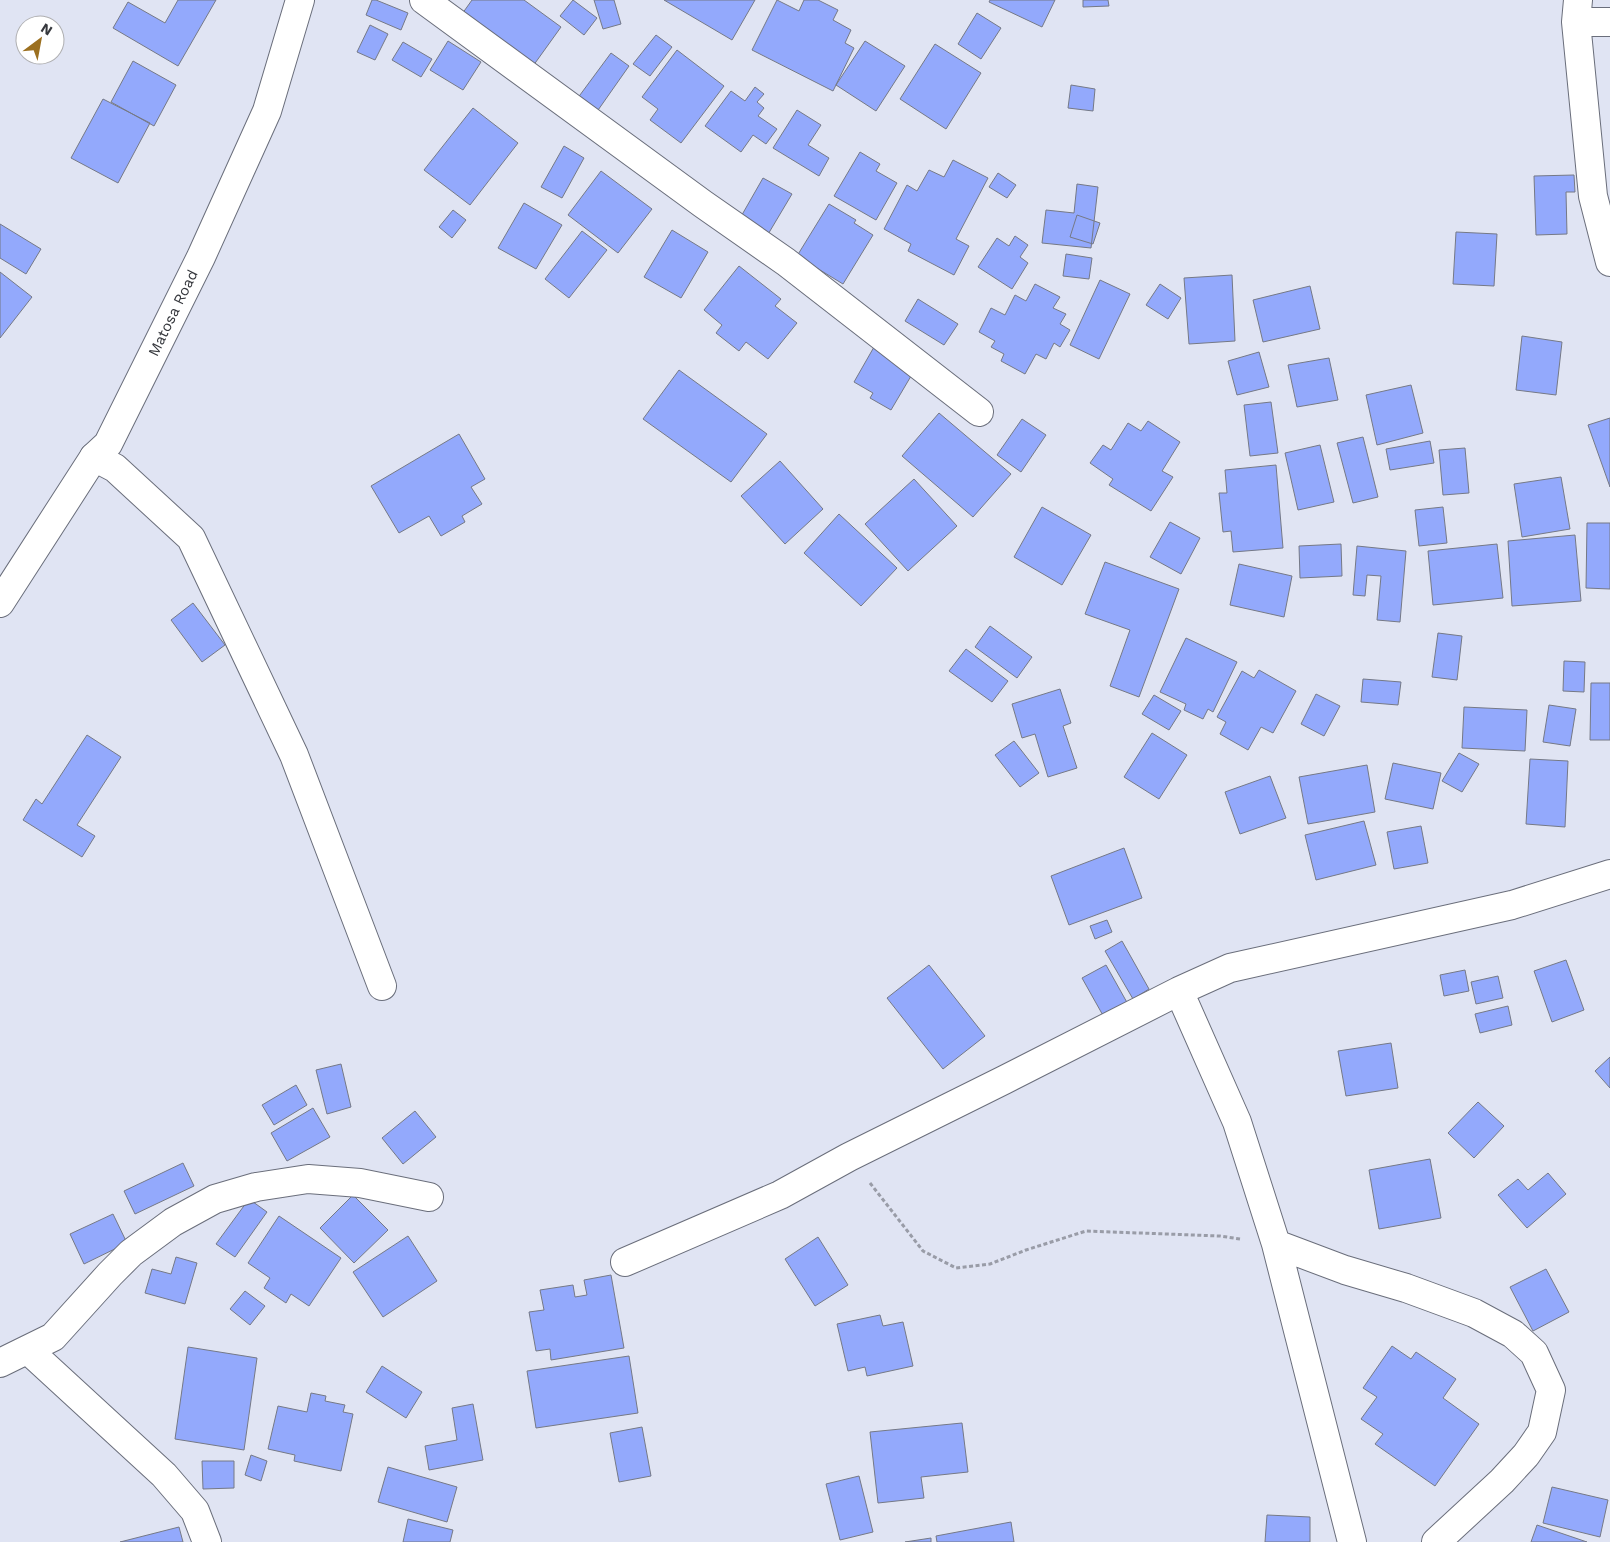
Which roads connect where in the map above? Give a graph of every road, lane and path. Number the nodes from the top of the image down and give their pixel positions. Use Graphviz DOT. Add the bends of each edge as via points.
graph roads {
  1 [pos="300,0"];
  2 [pos="424,0"];
  3 [pos="1577,11"];
  4 [pos="1610,22"];
  5 [pos="1610,262"];
  6 [pos="979,412"];
  7 [pos="94,457"];
  8 [pos="0,603"];
  9 [pos="1610,874"];
  10 [pos="382,986"];
  11 [pos="1179,991"];
  12 [pos="849,1157"];
  13 [pos="429,1197"];
  14 [pos="1276,1244"];
  15 [pos="625,1262"];
  16 [pos="28,1350"];
  17 [pos="0,1363"];
  18 [pos="207,1542"];
  19 [pos="1352,1542"];
  20 [pos="1436,1542"];
  1 -- 7 [label="street, Matosa Road" via="267,111 205,248 108,444"];
  2 -- 6 [label="street" via="786,262"];
  3 -- 4 [label="street"];
  3 -- 5 [label="street" via="1593,196"];
  7 -- 8 [label="street, Matosa Road"];
  7 -- 10 [label="street" via="115,468 191,538 294,755"];
  9 -- 11 [label="street" via="1512,905 1230,968"];
  11 -- 12 [label="street"];
  11 -- 14 [label="street" via="1237,1122"];
  12 -- 14 [label="path" via="923,1251 956,1268 990,1264 1086,1232 1220,1236"];
  12 -- 15 [label="street" via="780,1196"];
  13 -- 16 [label="street" via="360,1183 308,1179 256,1187 215,1199 173,1222 132,1254 53,1337"];
  14 -- 19 [label="street"];
  14 -- 20 [label="street" via="1474,1313 1513,1334 1534,1353 1551,1390 1542,1432 1502,1481"];
  16 -- 17 [label="street"];
  16 -- 18 [label="street" via="164,1475 195,1511"];
}
